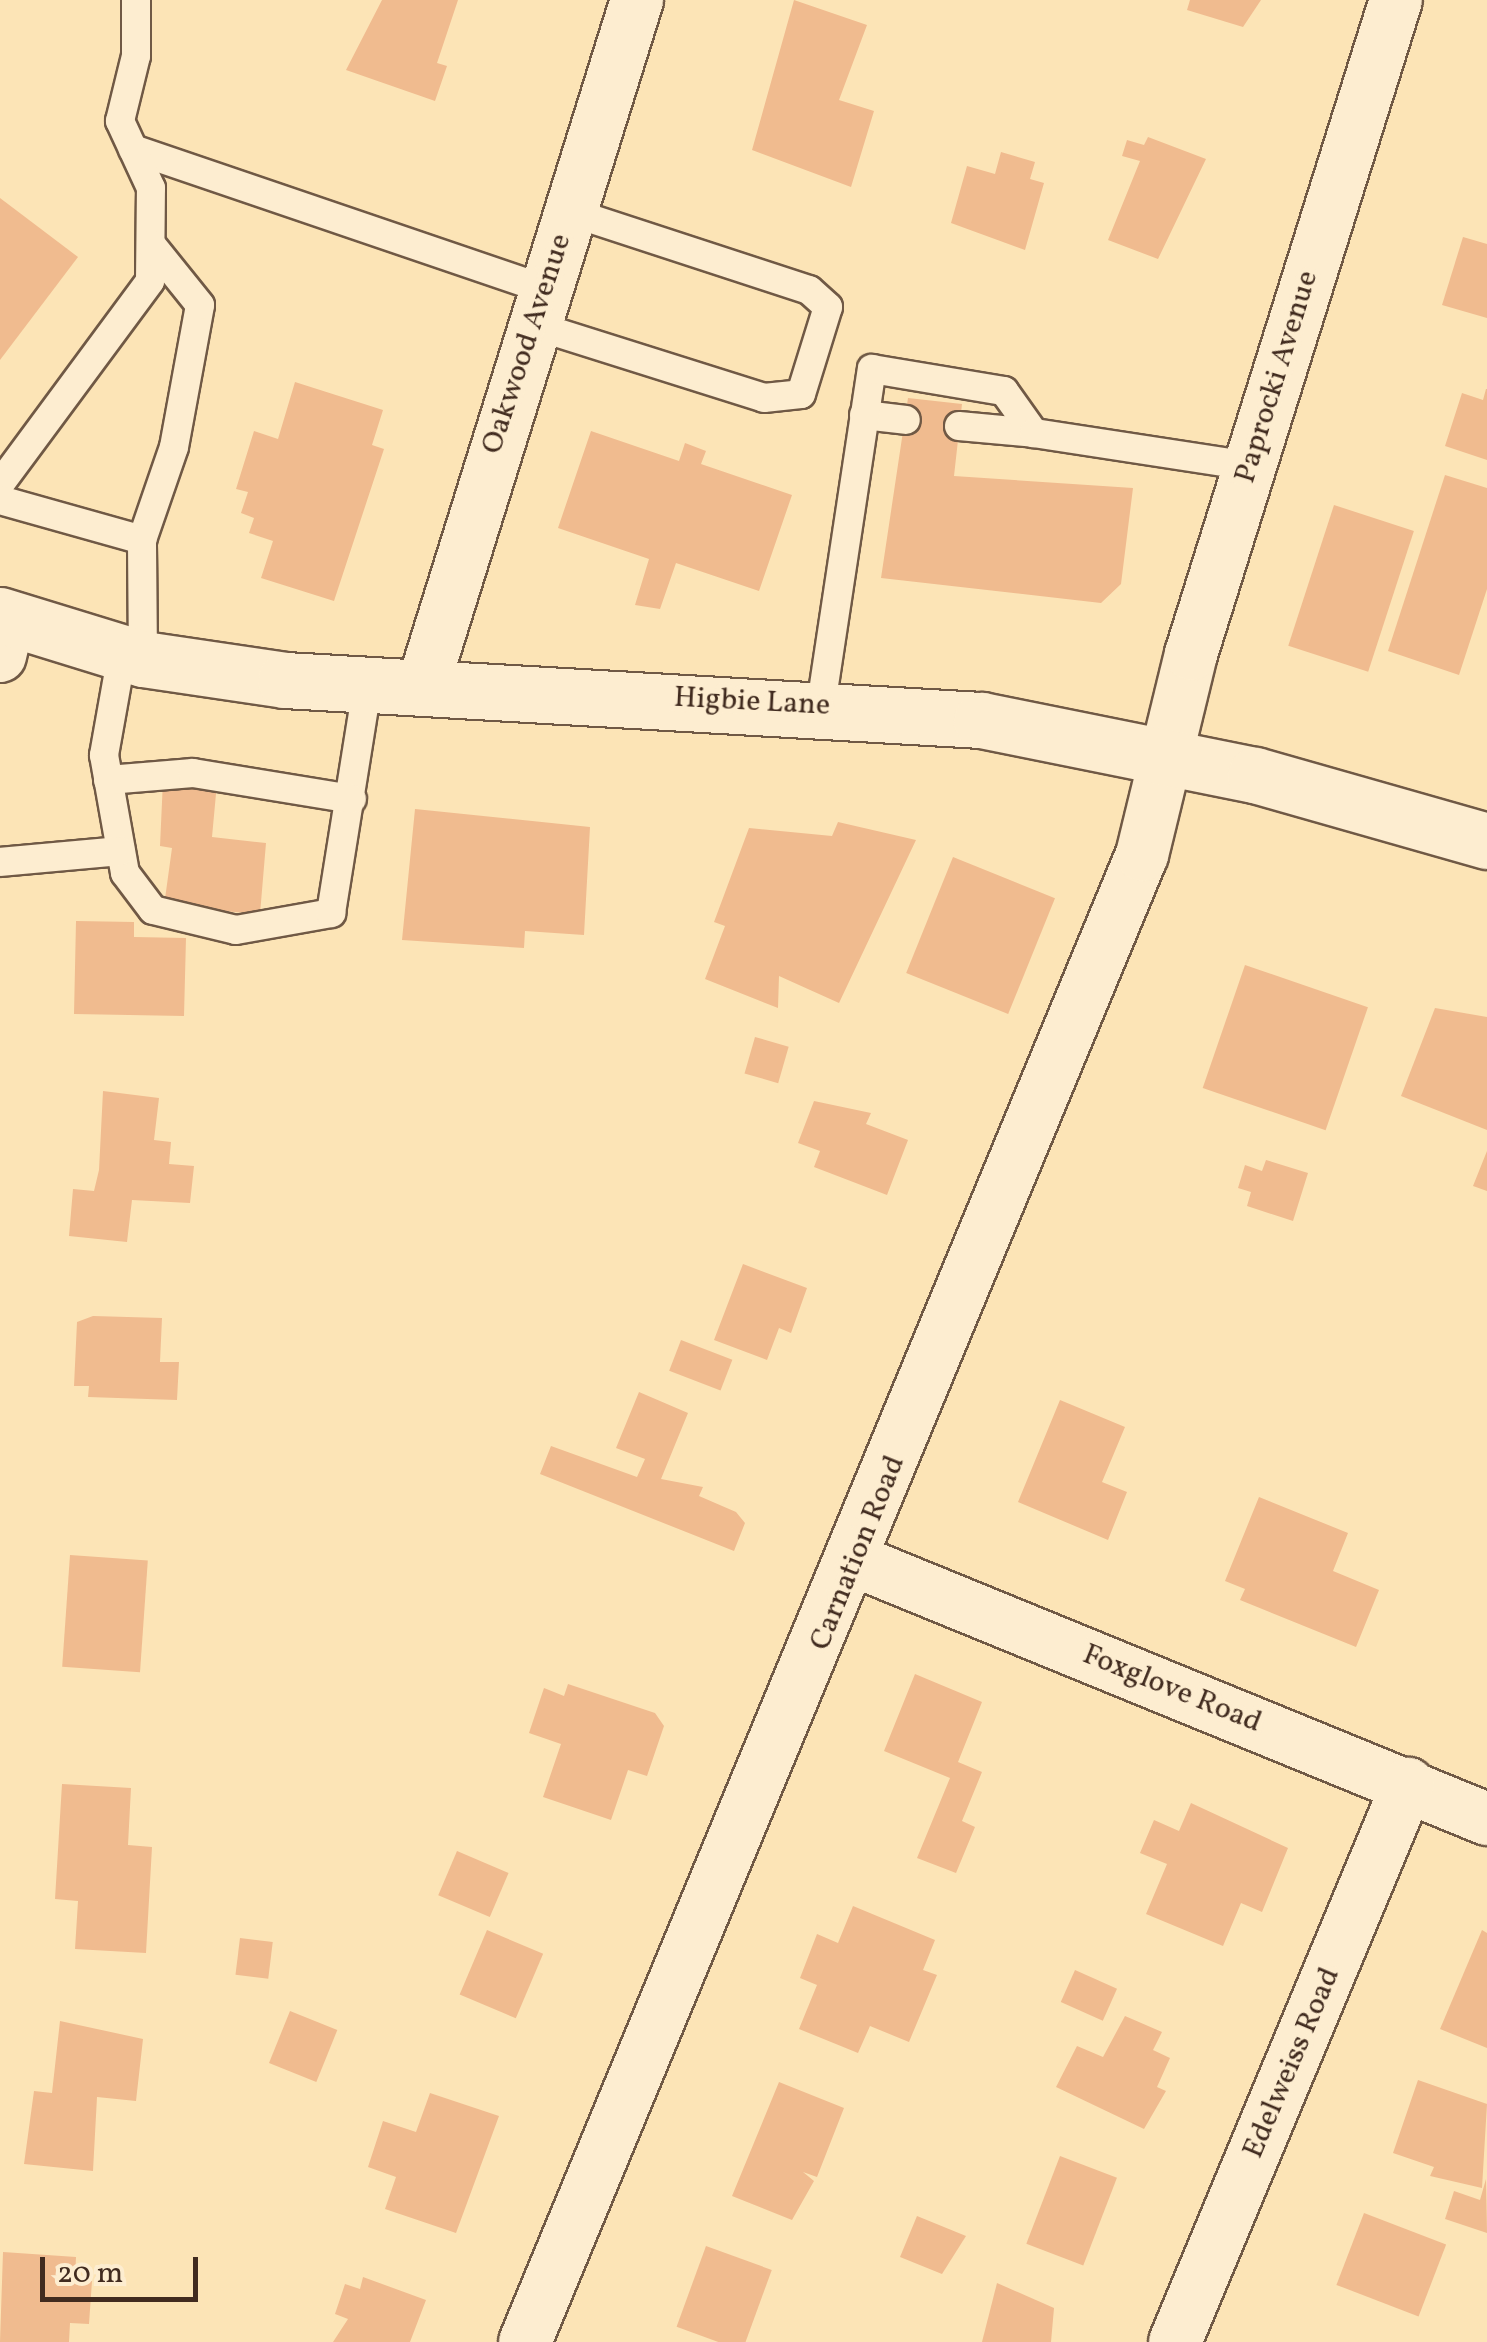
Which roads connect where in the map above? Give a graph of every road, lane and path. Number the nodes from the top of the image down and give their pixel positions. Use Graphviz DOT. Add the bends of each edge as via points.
graph roads {
  1 [pos="136,0"];
  2 [pos="637,0"];
  3 [pos="1396,0"];
  4 [pos="133,149"];
  5 [pos="570,212"];
  6 [pos="151,244"];
  7 [pos="539,307"];
  8 [pos="864,415"];
  9 [pos="906,420"];
  10 [pos="960,426"];
  11 [pos="1034,434"];
  12 [pos="1249,466"];
  13 [pos="0,484"];
  14 [pos="0,500"];
  15 [pos="142,540"];
  16 [pos="3,630"];
  17 [pos="133,656"];
  18 [pos="367,688"];
  19 [pos="422,689"];
  20 [pos="820,705"];
  21 [pos="1166,756"];
  22 [pos="108,780"];
  23 [pos="352,799"];
  24 [pos="1487,840"];
  25 [pos="122,851"];
  26 [pos="0,862"];
  27 [pos="856,1561"];
  28 [pos="1408,1784"];
  29 [pos="1487,1819"];
  30 [pos="526,2342"];
  31 [pos="1175,2342"];
  1 -- 4 [label="lane" via="136,56 120,121"];
  2 -- 5 [label="street, Oakwood Avenue"];
  3 -- 12 [label="street, Paprocki Avenue"];
  4 -- 6 [label="lane" via="151,188"];
  4 -- 7 [label="lane"];
  5 -- 7 [label="street, Oakwood Avenue"];
  5 -- 7 [label="lane" via="809,290 828,307 800,394 764,398"];
  6 -- 13 [label="lane" via="150,281"];
  6 -- 15 [label="lane" via="200,305 174,446"];
  7 -- 19 [label="street, Oakwood Avenue"];
  8 -- 9 [label="lane"];
  8 -- 11 [label="lane" via="872,369 1004,391"];
  8 -- 20 [label="lane"];
  10 -- 11 [label="lane"];
  11 -- 12 [label="lane"];
  12 -- 21 [label="street, Paprocki Avenue"];
  14 -- 15 [label="lane"];
  15 -- 17 [label="lane"];
  16 -- 17 [label="main road, Higbie Lane"];
  17 -- 18 [label="main road, Higbie Lane"];
  17 -- 22 [label="lane"];
  18 -- 19 [label="main road, Higbie Lane"];
  18 -- 23 [label="lane"];
  19 -- 20 [label="main road, Higbie Lane"];
  20 -- 21 [label="main road, Higbie Lane" via="981,720"];
  21 -- 24 [label="main road, Higbie Lane"];
  21 -- 27 [label="street, Carnation Road" via="1142,856"];
  22 -- 23 [label="lane" via="193,773"];
  22 -- 25 [label="lane"];
  23 -- 25 [label="lane" via="331,913 236,930 153,910"];
  25 -- 26 [label="lane"];
  27 -- 28 [label="street, Foxglove Road"];
  27 -- 30 [label="street, Carnation Road"];
  28 -- 29 [label="street, Foxglove Road"];
  28 -- 31 [label="street, Edelweiss Road"];
}
